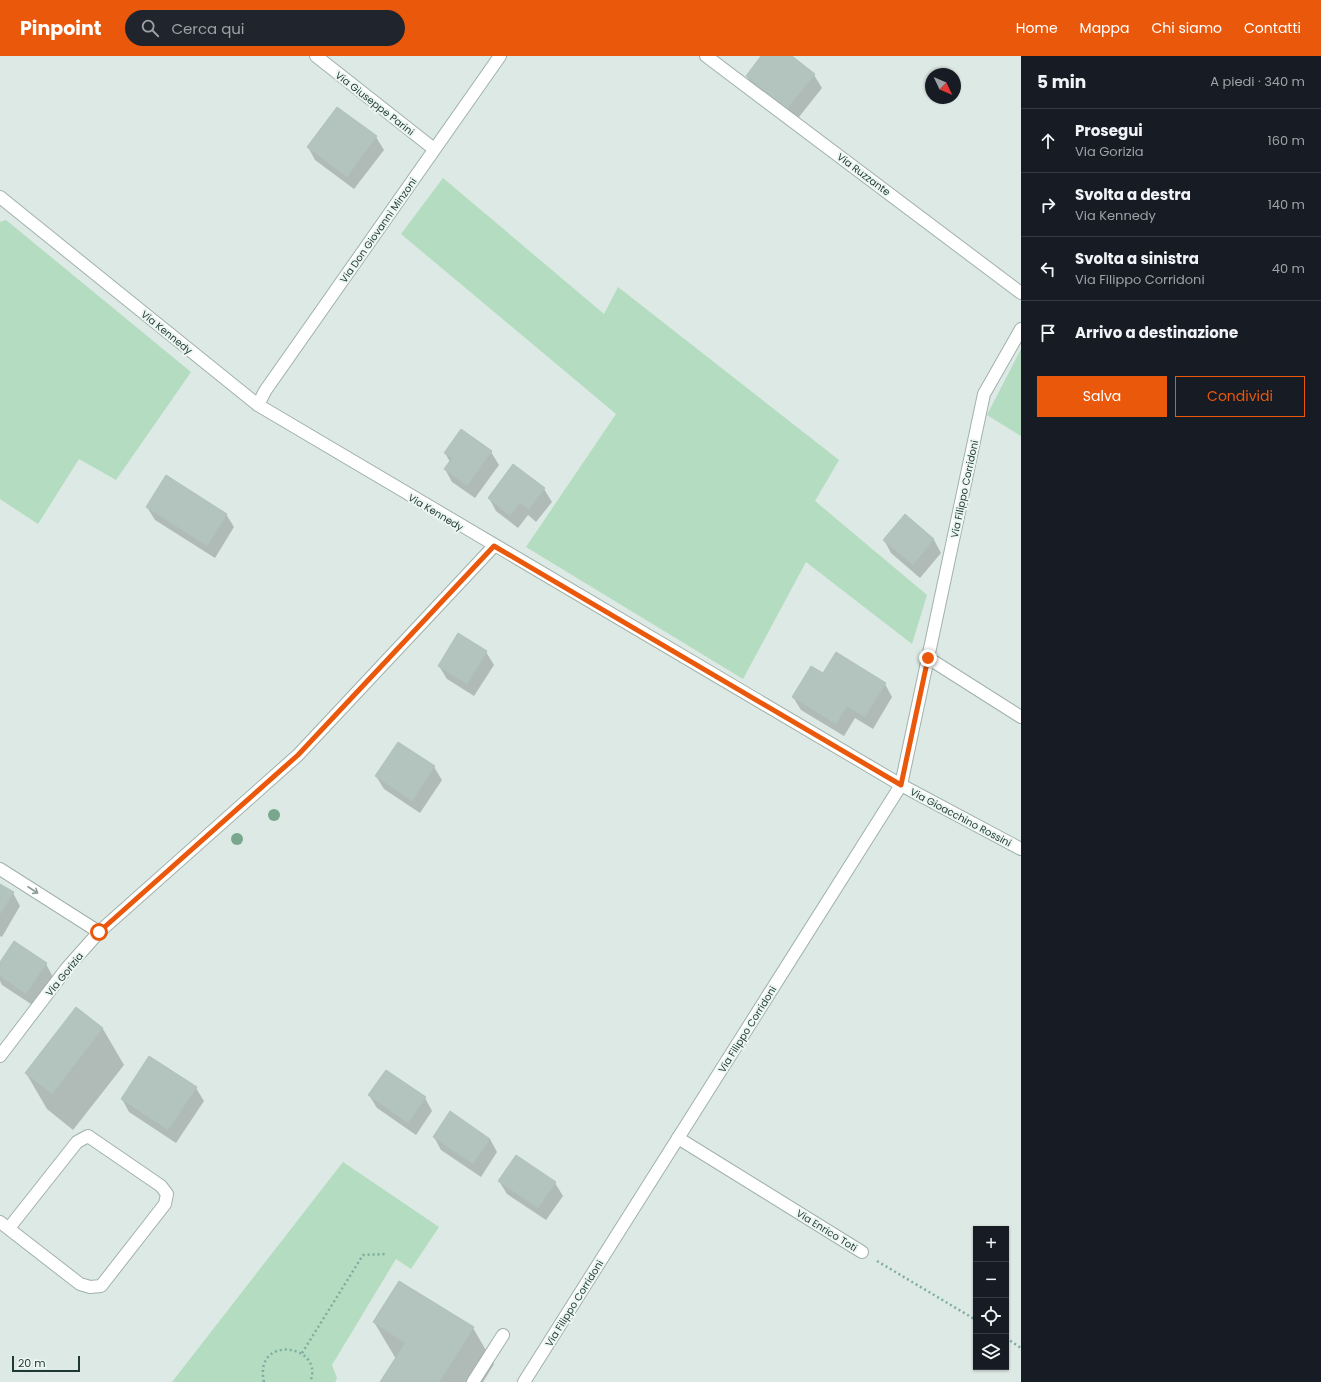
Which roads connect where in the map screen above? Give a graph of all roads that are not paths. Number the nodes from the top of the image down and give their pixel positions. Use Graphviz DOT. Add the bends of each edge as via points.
graph roads {
  1 [pos="316,56"];
  2 [pos="500,56"];
  3 [pos="706,56"];
  4 [pos="434,149"];
  5 [pos="0,197"];
  6 [pos="1021,293"];
  7 [pos="1021,329"];
  8 [pos="258,405"];
  9 [pos="494,546"];
  10 [pos="928,658"];
  11 [pos="1021,717"];
  12 [pos="901,785"];
  13 [pos="1021,849"];
  14 [pos="0,869"];
  15 [pos="99,932"];
  16 [pos="0,1056"];
  17 [pos="678,1138"];
  18 [pos="4,1225"];
  19 [pos="862,1252"];
  20 [pos="503,1335"];
  21 [pos="473,1382"];
  22 [pos="524,1382"];
  1 -- 4 [label="street, Via Giuseppe Parini"];
  2 -- 4 [label="street, Via Don Giovanni Minzoni"];
  3 -- 6 [label="street, Via Ruzzante"];
  4 -- 8 [label="street, Via Don Giovanni Minzoni" via="265,391"];
  5 -- 8 [label="street, Via Kennedy"];
  7 -- 10 [label="street, Via Filippo Corridoni" via="984,394"];
  8 -- 9 [label="street, Via Kennedy"];
  9 -- 12 [label="street, Via Kennedy"];
  9 -- 15 [label="street, Via Gorizia" via="298,755"];
  10 -- 11 [label="street"];
  10 -- 12 [label="street, Via Filippo Corridoni"];
  12 -- 13 [label="street, Via Gioacchino Rossini"];
  12 -- 17 [label="street, Via Filippo Corridoni"];
  14 -- 15 [label="street, one-way"];
  15 -- 16 [label="street, Via Gorizia"];
  17 -- 19 [label="street, Via Enrico Toti"];
  17 -- 22 [label="street, Via Filippo Corridoni"];
  18 -- 18 [label="street" via="80,1284 90,1287 101,1286 165,1204 167,1194 161,1186 88,1136 77,1142"];
  20 -- 21 [label="street"];
}
